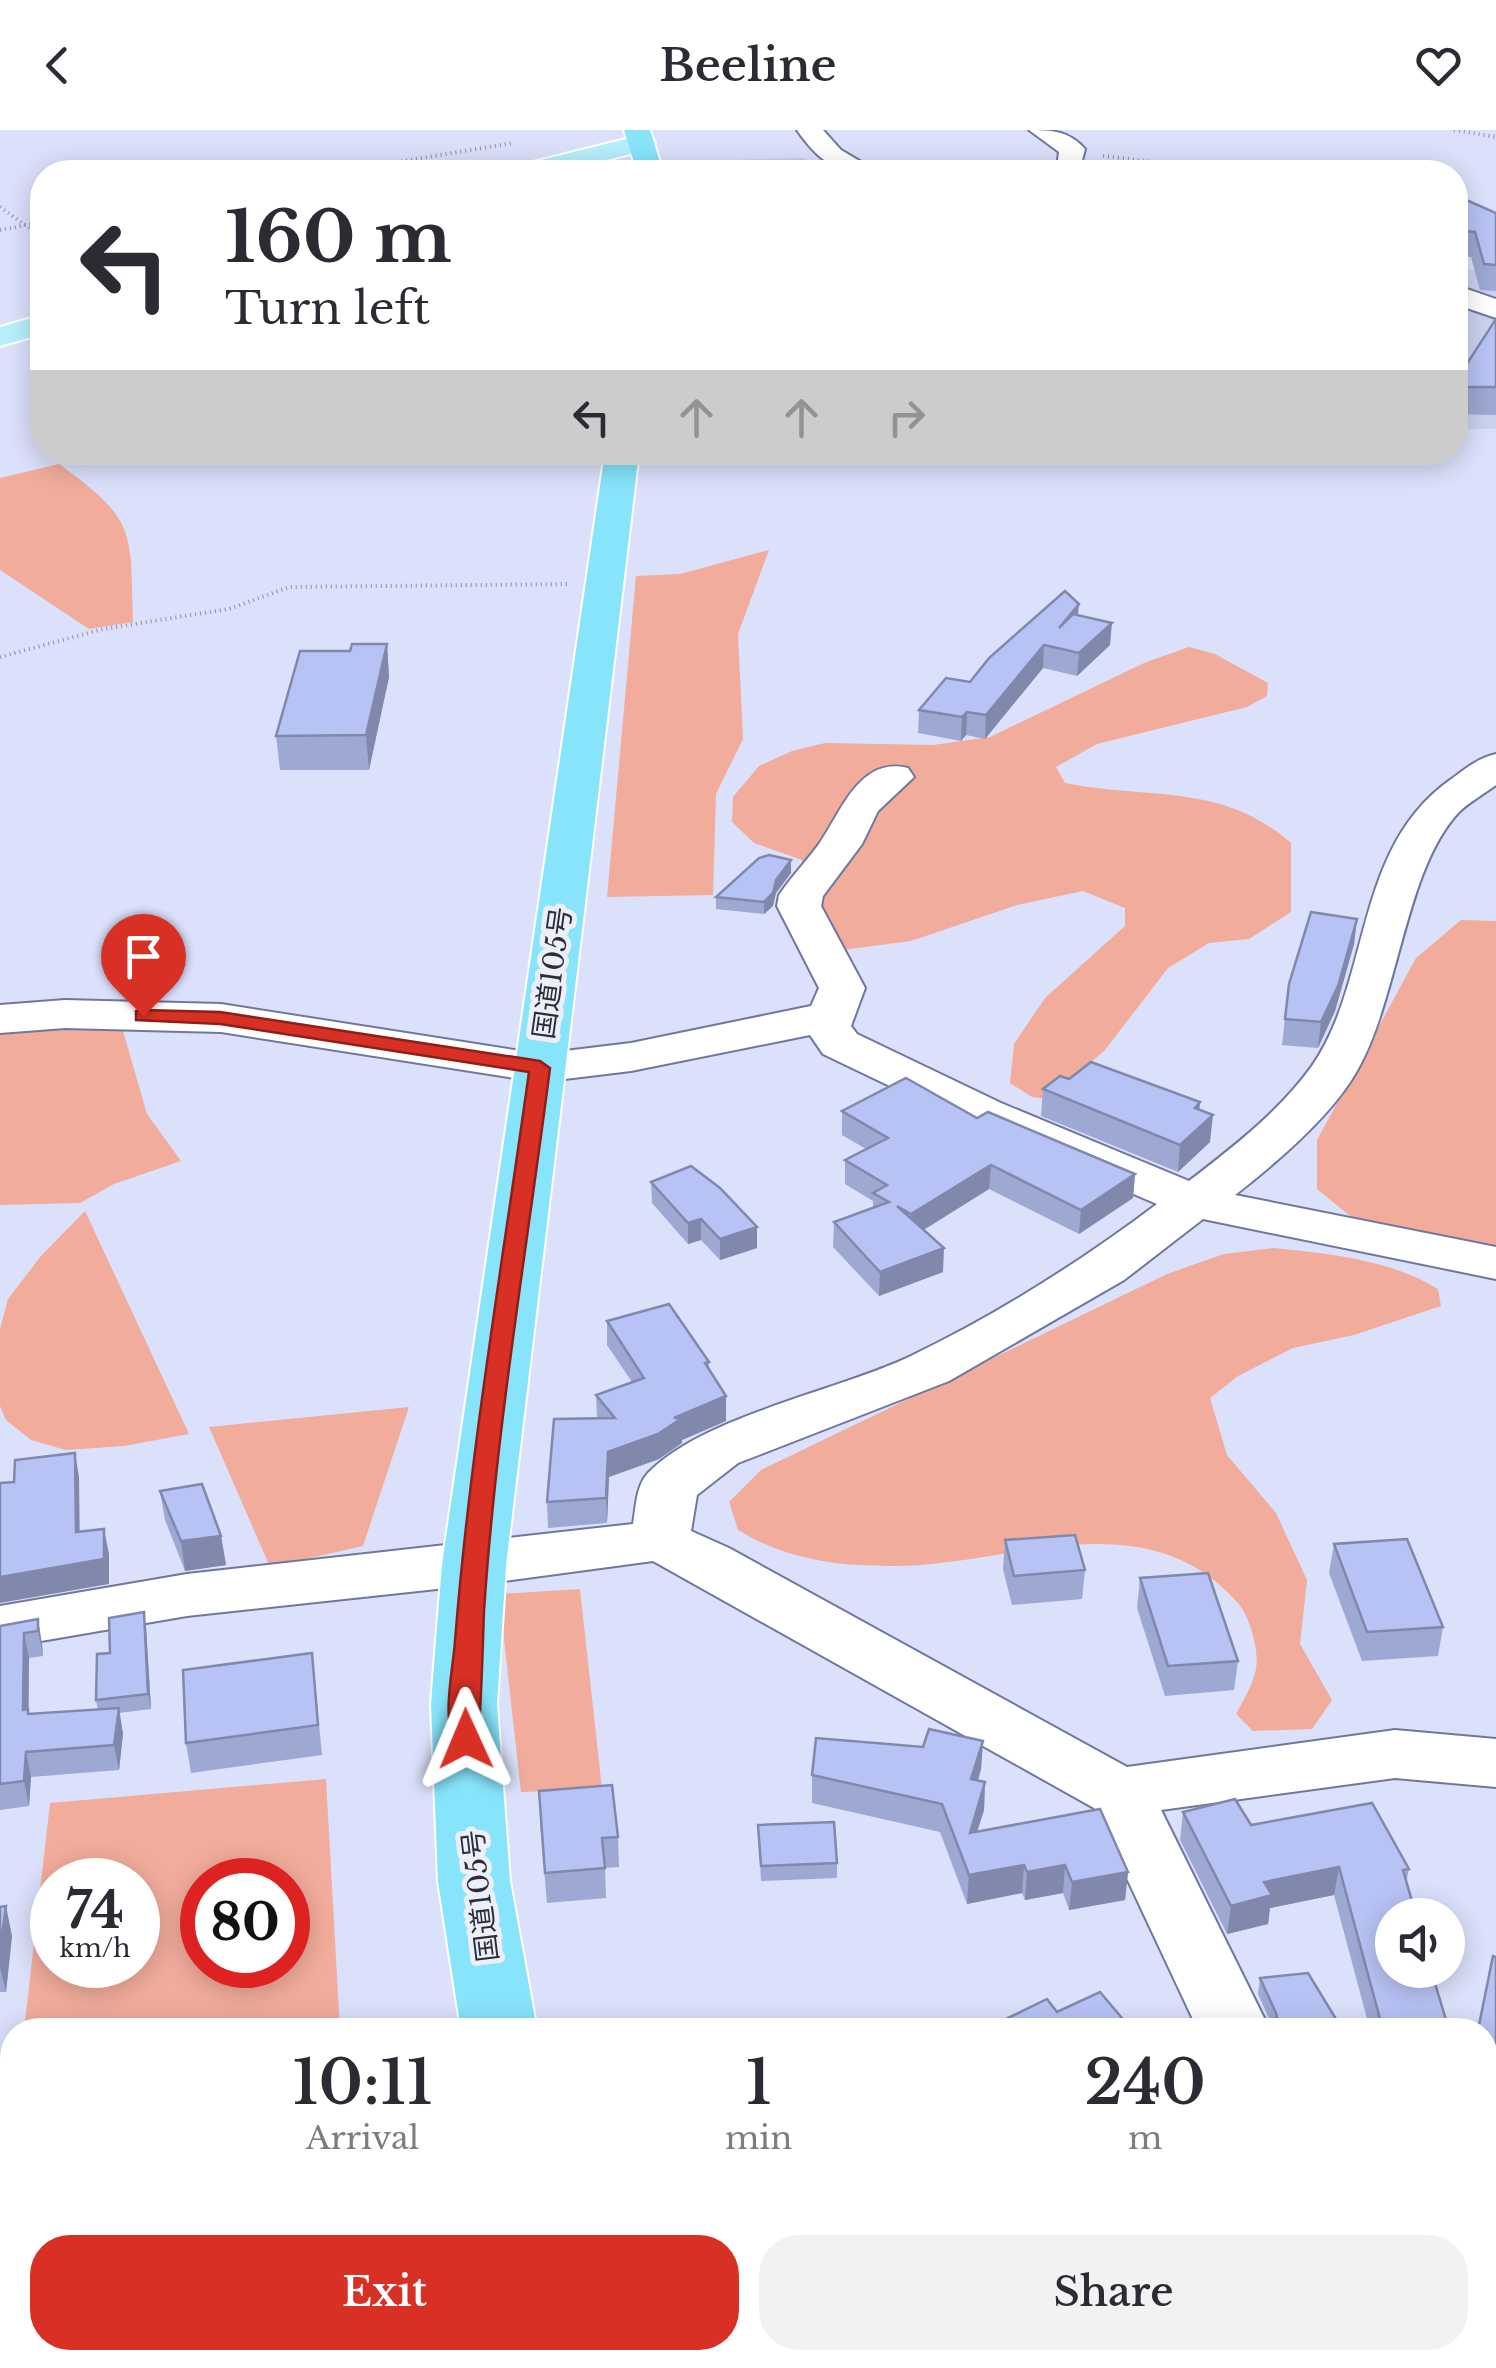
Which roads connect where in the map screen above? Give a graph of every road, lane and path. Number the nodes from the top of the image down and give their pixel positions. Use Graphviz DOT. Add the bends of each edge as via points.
graph roads {
  1 [pos="809,130"];
  2 [pos="1041,130"];
  3 [pos="1454,130"];
  4 [pos="642,134"];
  5 [pos="1496,137"];
  6 [pos="530,140"];
  7 [pos="409,160"];
  8 [pos="563,160"];
  9 [pos="647,160"];
  10 [pos="843,160"];
  11 [pos="1072,160"];
  12 [pos="1159,160"];
  13 [pos="0,207"];
  14 [pos="30,224"];
  15 [pos="25,225"];
  16 [pos="30,229"];
  17 [pos="0,230"];
  18 [pos="1468,299"];
  19 [pos="1496,309"];
  20 [pos="30,328"];
  21 [pos="0,337"];
  22 [pos="620,465"];
  23 [pos="604,584"];
  24 [pos="0,657"];
  25 [pos="1496,766"];
  26 [pos="894,777"];
  27 [pos="829,1017"];
  28 [pos="0,1019"];
  29 [pos="540,1068"];
  30 [pos="1195,1202"];
  31 [pos="1496,1263"];
  32 [pos="660,1540"];
  33 [pos="474,1565"];
  34 [pos="0,1626"];
  35 [pos="1496,1763"];
  36 [pos="1119,1792"];
  37 [pos="496,2018"];
  38 [pos="1228,2018"];
  1 -- 10 [label="street"];
  2 -- 11 [label="street"];
  3 -- 5 [label="path"];
  4 -- 8 [label="main road"];
  4 -- 9 [label="highway"];
  6 -- 7 [label="path"];
  11 -- 12 [label="path"];
  13 -- 15 [label="path"];
  14 -- 15 [label="path"];
  15 -- 16 [label="path"];
  15 -- 17 [label="path"];
  18 -- 19 [label="street"];
  20 -- 21 [label="main road"];
  22 -- 23 [label="highway, 国道105号"];
  23 -- 24 [label="path" via="290,586 229,609 76,635"];
  23 -- 29 [label="highway, 国道105号"];
  25 -- 30 [label="street" via="1442,805 1403,868 1358,1019 1334,1070 1268,1146"];
  26 -- 27 [label="street" via="860,805 841,844 801,895 799,906 842,988"];
  27 -- 29 [label="street"];
  27 -- 30 [label="street" via="840,1044"];
  28 -- 29 [label="street" via="220,1018"];
  29 -- 33 [label="highway, 国道105号"];
  30 -- 31 [label="street"];
  30 -- 32 [label="street" via="1105,1269 929,1369 718,1450 669,1486"];
  32 -- 33 [label="street"];
  32 -- 36 [label="street"];
  33 -- 34 [label="street" via="187,1594"];
  33 -- 37 [label="highway, 国道105号" via="464,1704 474,1881"];
  35 -- 36 [label="street" via="1395,1754"];
  36 -- 38 [label="street"];
}
